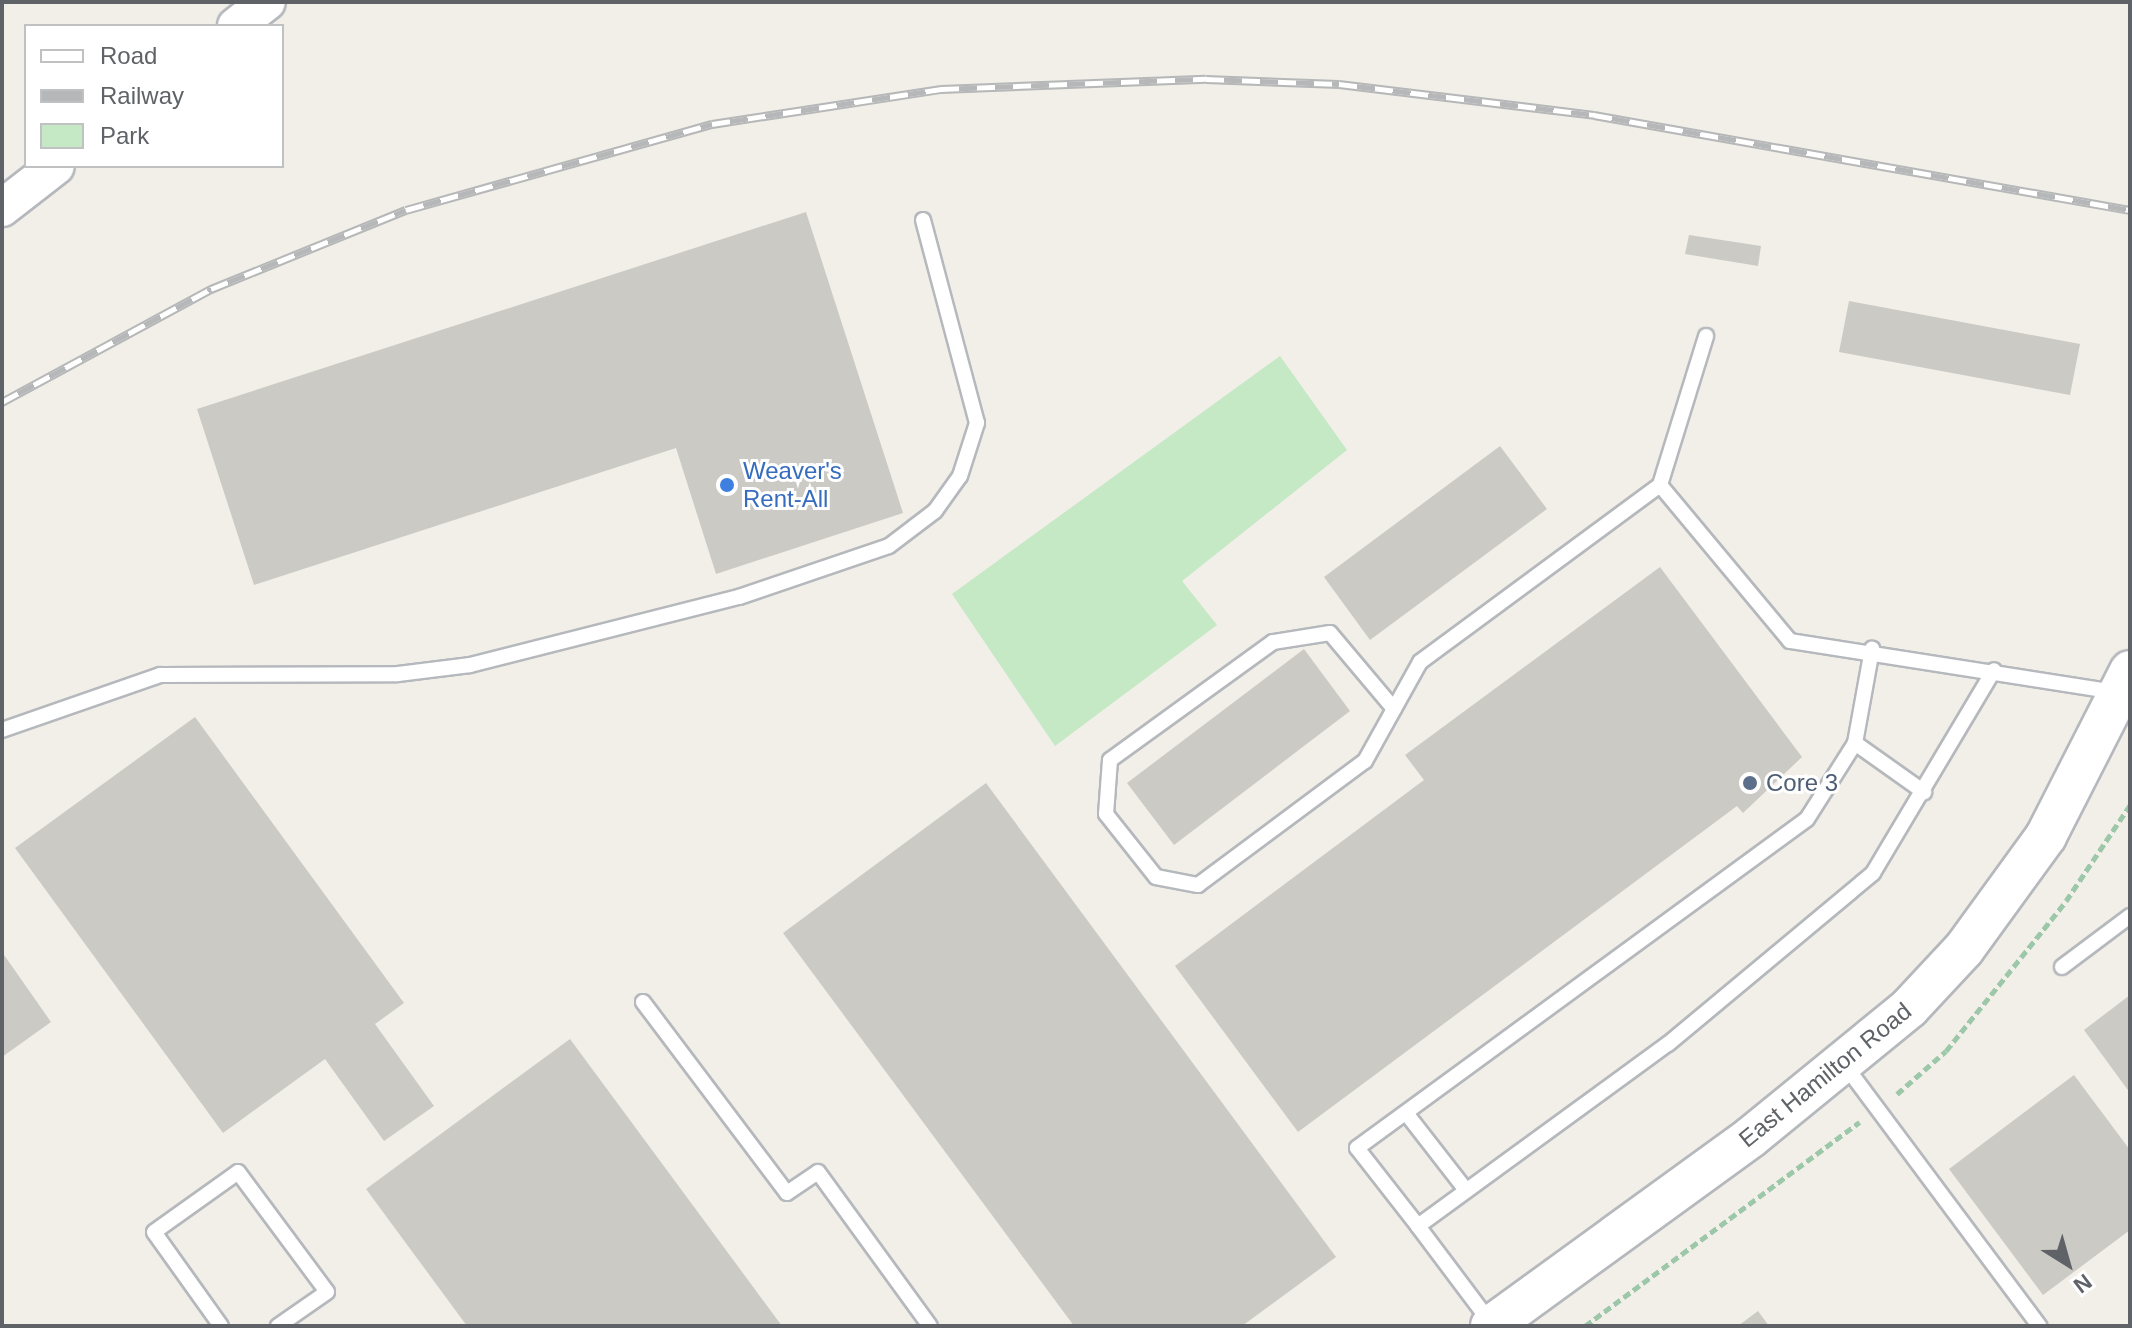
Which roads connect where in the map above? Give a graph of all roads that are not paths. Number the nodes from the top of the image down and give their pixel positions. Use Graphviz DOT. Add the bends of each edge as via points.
graph roads {
  1 [pos="267,2"];
  2 [pos="239,24"];
  3 [pos="53,168"];
  4 [pos="2,208"];
  5 [pos="923,220"];
  6 [pos="1706,336"];
  7 [pos="1660,485"];
  8 [pos="1872,649"];
  9 [pos="1994,670"];
  10 [pos="2128,687"];
  11 [pos="1394,709"];
  12 [pos="2,730"];
  13 [pos="1855,743"];
  14 [pos="1924,792"];
  15 [pos="2130,916"];
  16 [pos="2062,967"];
  17 [pos="643,1002"];
  18 [pos="1844,1064"];
  19 [pos="1406,1113"];
  20 [pos="1466,1190"];
  21 [pos="1418,1226"];
  22 [pos="221,1326"];
  23 [pos="278,1326"];
  24 [pos="930,1326"];
  25 [pos="1492,1326"];
  26 [pos="2039,1326"];
  1 -- 2 [label="street"];
  3 -- 4 [label="street"];
  5 -- 12 [label="lane" via="977,423 960,476 935,511 889,546 739,597 470,665 398,674 160,675"];
  6 -- 7 [label="lane"];
  7 -- 8 [label="lane" via="1790,641"];
  7 -- 11 [label="lane" via="1420,662"];
  8 -- 9 [label="lane"];
  8 -- 13 [label="lane"];
  9 -- 10 [label="lane"];
  9 -- 14 [label="lane"];
  10 -- 18 [label="main road, East Hamilton Road" via="2001,903 1909,1008"];
  11 -- 11 [label="lane" via="1365,761 1198,885 1156,877 1106,814 1110,760 1273,642 1330,633"];
  13 -- 14 [label="lane"];
  13 -- 19 [label="lane" via="1807,819"];
  14 -- 20 [label="lane" via="1873,873 1668,1044"];
  15 -- 16 [label="lane"];
  17 -- 24 [label="lane" via="787,1193 818,1172"];
  18 -- 25 [label="main road, East Hamilton Road"];
  18 -- 26 [label="lane"];
  19 -- 20 [label="lane"];
  19 -- 21 [label="lane" via="1357,1148"];
  20 -- 21 [label="lane"];
  21 -- 25 [label="lane"];
  22 -- 23 [label="lane" via="154,1232 238,1172 327,1292"];
}
